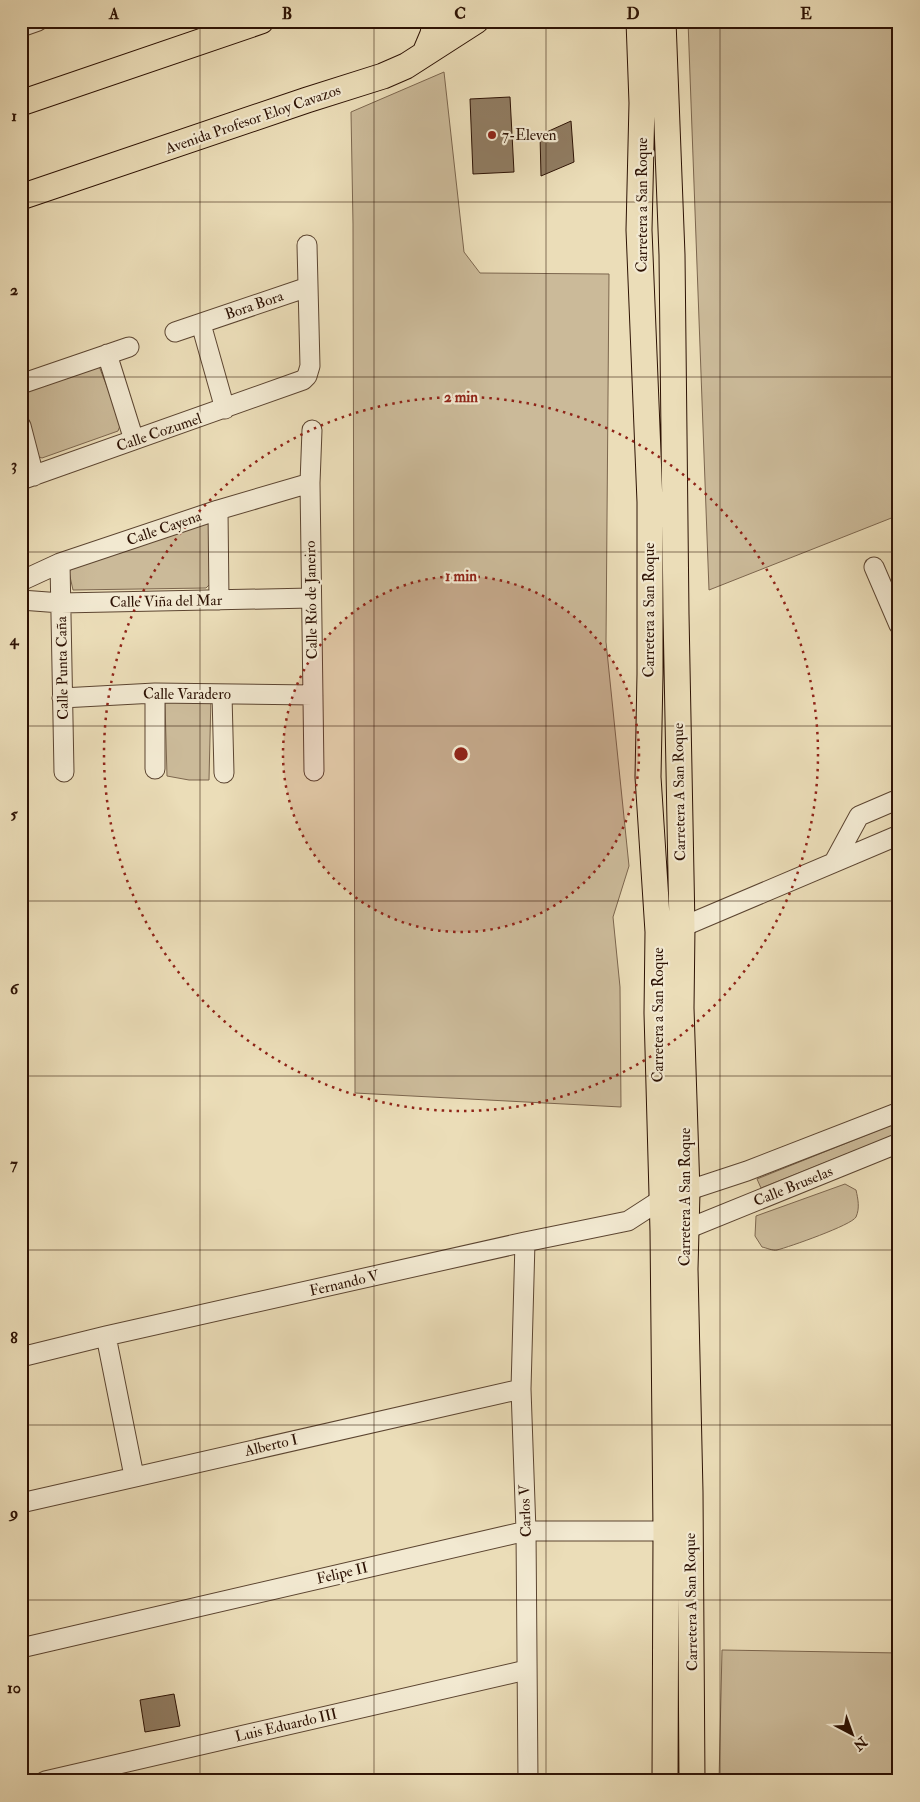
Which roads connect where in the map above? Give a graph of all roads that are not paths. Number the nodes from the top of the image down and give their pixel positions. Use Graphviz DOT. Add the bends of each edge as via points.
graph roads {
  1 [pos="38,21"];
  2 [pos="261,21"];
  3 [pos="435,21"];
  4 [pos="476,21"];
  5 [pos="639,21"];
  6 [pos="663,21"];
  7 [pos="21,27"];
  8 [pos="424,53"];
  9 [pos="21,103"];
  10 [pos="21,197"];
  11 [pos="307,244"];
  12 [pos="308,287"];
  13 [pos="201,324"];
  14 [pos="175,332"];
  15 [pos="129,347"];
  16 [pos="107,354"];
  17 [pos="21,384"];
  18 [pos="225,408"];
  19 [pos="21,426"];
  20 [pos="312,430"];
  21 [pos="134,440"];
  22 [pos="27,478"];
  23 [pos="310,484"];
  24 [pos="218,510"];
  25 [pos="60,563"];
  26 [pos="874,567"];
  27 [pos="21,581"];
  28 [pos="312,598"];
  29 [pos="21,600"];
  30 [pos="219,600"];
  31 [pos="61,603"];
  32 [pos="676,614"];
  33 [pos="899,625"];
  34 [pos="154,694"];
  35 [pos="222,694"];
  36 [pos="313,695"];
  37 [pos="62,698"];
  38 [pos="678,713"];
  39 [pos="155,769"];
  40 [pos="314,771"];
  41 [pos="64,772"];
  42 [pos="224,773"];
  43 [pos="648,777"];
  44 [pos="899,802"];
  45 [pos="899,835"];
  46 [pos="680,840"];
  47 [pos="834,862"];
  48 [pos="682,927"];
  49 [pos="899,1112"];
  50 [pos="899,1143"];
  51 [pos="714,1183"];
  52 [pos="687,1192"];
  53 [pos="662,1199"];
  54 [pos="724,1214"];
  55 [pos="687,1229"];
  56 [pos="525,1242"];
  57 [pos="106,1336"];
  58 [pos="21,1357"];
  59 [pos="521,1389"];
  60 [pos="134,1476"];
  61 [pos="21,1503"];
  62 [pos="526,1530"];
  63 [pos="666,1531"];
  64 [pos="21,1648"];
  65 [pos="526,1670"];
  66 [pos="45,1781"];
  67 [pos="528,1781"];
  68 [pos="666,1781"];
  69 [pos="692,1781"];
  1 -- 7 [label="street"];
  2 -- 9 [label="main road"];
  3 -- 8 [label="main road"];
  4 -- 8 [label="main road, Avenida Profesor Eloy Cavazos"];
  5 -- 43 [label="main road, Carretera a San Roque" via="642,103 639,230 650,502"];
  6 -- 32 [label="main road, Carretera a San Roque" via="672,255"];
  8 -- 10 [label="main road, Avenida Profesor Eloy Cavazos" via="406,66 382,76"];
  11 -- 12 [label="street"];
  12 -- 13 [label="street, Bora Bora"];
  12 -- 18 [label="street, Calle Cozumel" via="310,366 307,376 298,383"];
  13 -- 14 [label="street, Bora Bora"];
  13 -- 18 [label="street"];
  15 -- 16 [label="street"];
  16 -- 17 [label="street"];
  16 -- 21 [label="street"];
  18 -- 21 [label="street, Calle Cozumel"];
  19 -- 22 [label="street"];
  20 -- 23 [label="street, Calle Río de Janeiro"];
  21 -- 22 [label="street, Calle Cozumel"];
  23 -- 24 [label="street, Calle Cayena"];
  23 -- 28 [label="street, Calle Río de Janeiro"];
  24 -- 25 [label="street, Calle Cayena"];
  24 -- 30 [label="street"];
  25 -- 27 [label="street, Calle Cayena"];
  25 -- 31 [label="street, Calle Punta Caña"];
  26 -- 33 [label="street"];
  28 -- 30 [label="street, Calle Viña del Mar"];
  28 -- 36 [label="street, Calle Río de Janeiro"];
  29 -- 31 [label="street, Calle Viña del Mar"];
  30 -- 31 [label="street, Calle Viña del Mar"];
  31 -- 37 [label="street, Calle Punta Caña"];
  32 -- 38 [label="main road, Carretera A San Roque"];
  34 -- 35 [label="street, Calle Varadero"];
  34 -- 37 [label="street, Calle Varadero"];
  34 -- 39 [label="street"];
  35 -- 36 [label="street, Calle Varadero"];
  35 -- 42 [label="street"];
  36 -- 40 [label="street, Calle Río de Janeiro"];
  37 -- 41 [label="street, Calle Punta Caña"];
  38 -- 43 [label="main road" via="662,764"];
  38 -- 46 [label="main road, Carretera A San Roque"];
  43 -- 46 [label="main road" via="660,789 671,828"];
  43 -- 53 [label="main road, Carretera a San Roque" via="658,932"];
  44 -- 47 [label="street" via="894,801 859,816"];
  45 -- 47 [label="street"];
  46 -- 48 [label="main road, Carretera A San Roque"];
  47 -- 48 [label="street"];
  48 -- 52 [label="main road, Carretera A San Roque" via="681,1008"];
  49 -- 51 [label="street, Calle Bruselas"];
  50 -- 54 [label="street, Calle Bruselas"];
  51 -- 52 [label="street, Calle Bruselas"];
  51 -- 54 [label="street"];
  52 -- 53 [label="street, Calle Bruselas"];
  52 -- 55 [label="main road, Carretera A San Roque"];
  53 -- 56 [label="street, Fernando V" via="628,1221"];
  53 -- 63 [label="main road, Carretera A San Roque"];
  54 -- 55 [label="street, Calle Bruselas"];
  55 -- 69 [label="main road, Carretera A San Roque"];
  56 -- 57 [label="street, Fernando V"];
  56 -- 59 [label="street, Carlos V"];
  57 -- 58 [label="street, Fernando V"];
  57 -- 60 [label="street"];
  59 -- 60 [label="street, Alberto I"];
  59 -- 62 [label="street, Carlos V"];
  60 -- 61 [label="street, Alberto I"];
  62 -- 63 [label="street, Felipe II"];
  62 -- 64 [label="street, Felipe II"];
  62 -- 65 [label="street, Carlos V"];
  63 -- 68 [label="main road, Carretera A San Roque"];
  65 -- 66 [label="street, Luis Eduardo III"];
  65 -- 67 [label="street, Carlos V"];
}
